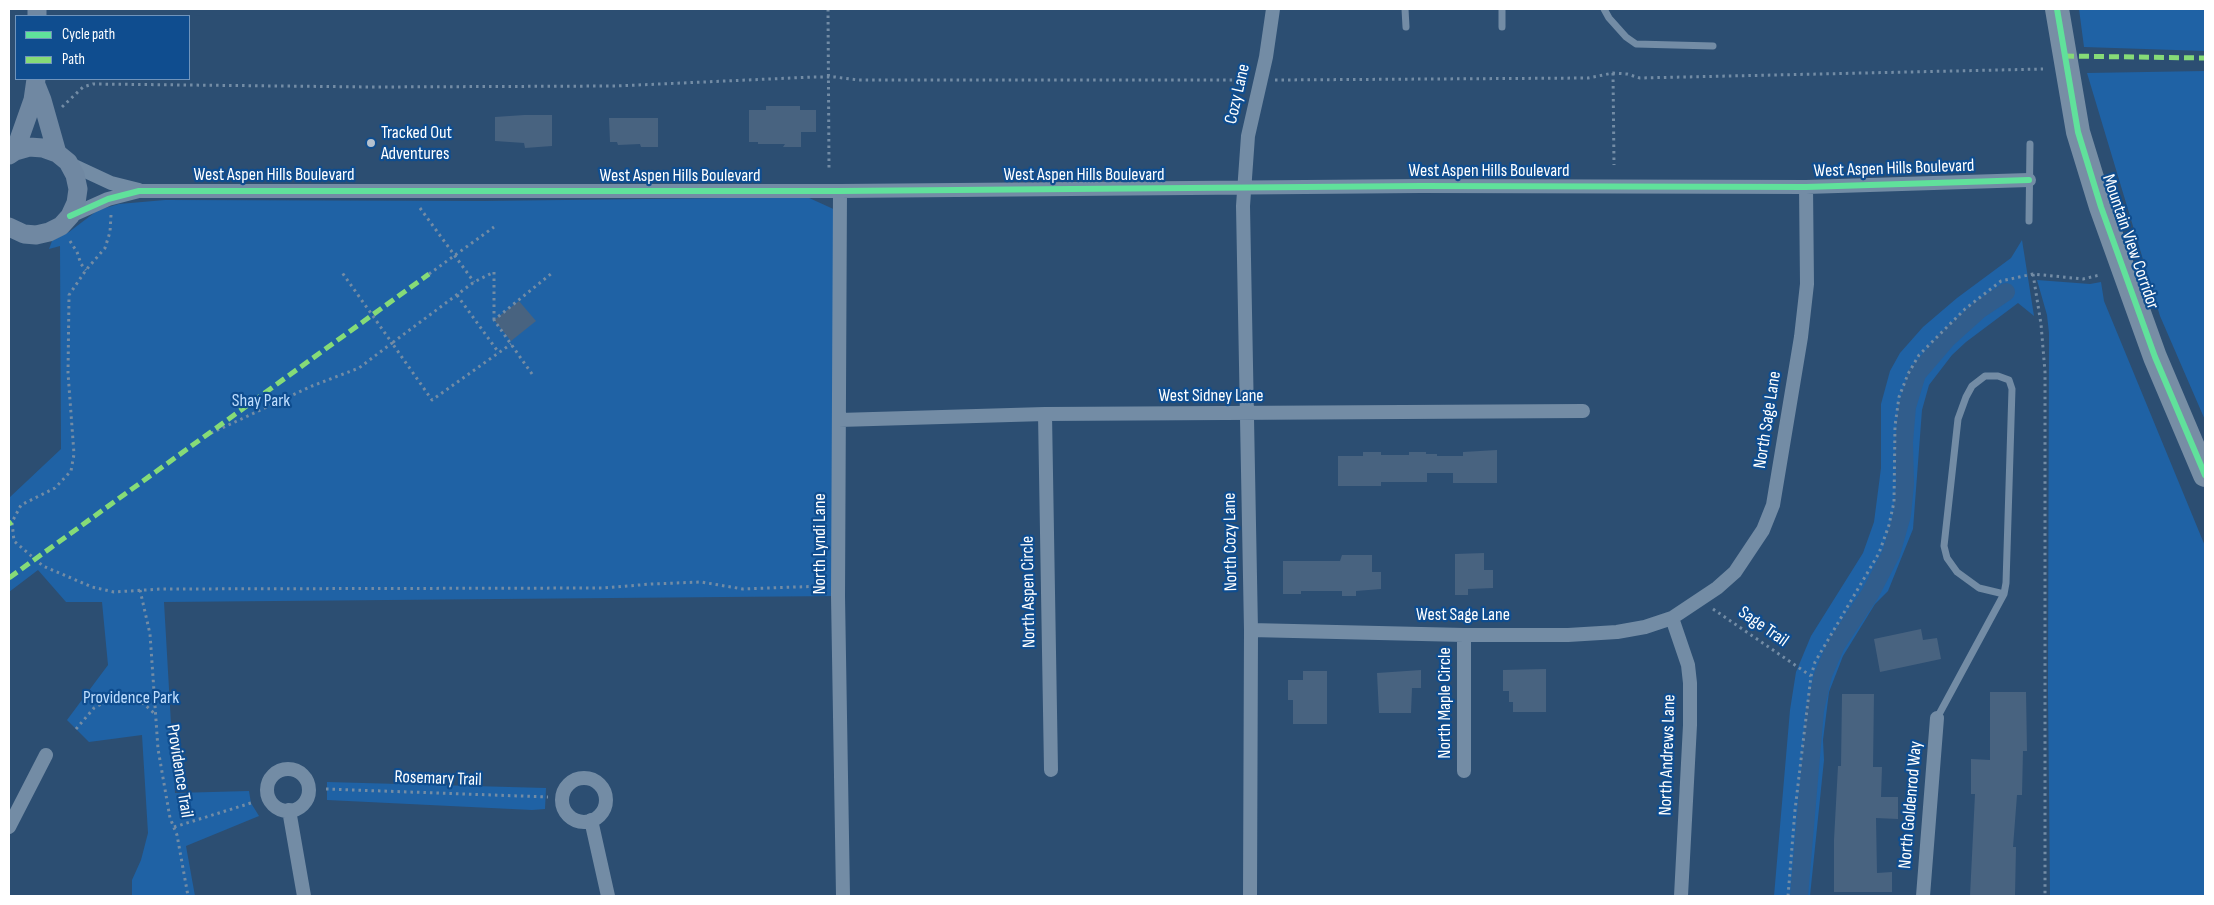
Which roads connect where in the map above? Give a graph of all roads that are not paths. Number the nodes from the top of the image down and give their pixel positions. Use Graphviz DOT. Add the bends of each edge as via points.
graph roads {
  1 [pos="1273,9"];
  2 [pos="1405,9"];
  3 [pos="1502,9"];
  4 [pos="1604,9"];
  5 [pos="2057,9"];
  6 [pos="1502,26"];
  7 [pos="1406,27"];
  8 [pos="1714,46"];
  9 [pos="36,82"];
  10 [pos="2030,144"];
  11 [pos="12,153"];
  12 [pos="62,158"];
  13 [pos="2029,180"];
  14 [pos="1806,187"];
  15 [pos="1244,188"];
  16 [pos="139,191"];
  17 [pos="840,191"];
  18 [pos="70,216"];
  19 [pos="2029,221"];
  20 [pos="9,227"];
  21 [pos="1583,410"];
  22 [pos="1044,414"];
  23 [pos="1248,414"];
  24 [pos="839,420"];
  25 [pos="2205,475"];
  26 [pos="2004,594"];
  27 [pos="1672,618"];
  28 [pos="1251,630"];
  29 [pos="1464,635"];
  30 [pos="1937,718"];
  31 [pos="46,755"];
  32 [pos="1051,770"];
  33 [pos="1464,771"];
  34 [pos="290,810"];
  35 [pos="591,820"];
  36 [pos="9,827"];
  37 [pos="304,896"];
  38 [pos="608,896"];
  39 [pos="843,896"];
  40 [pos="1250,896"];
  41 [pos="1681,896"];
  42 [pos="1923,896"];
  1 -- 15 [label="street, Cozy Lane" via="1248,136"];
  2 -- 7 [label="lane"];
  3 -- 6 [label="lane"];
  4 -- 8 [label="lane" via="1626,37 1636,44"];
  5 -- 25 [label="highway, Mountain View Corridor" via="2078,132 2100,207 2155,357"];
  9 -- 11 [label="street" via="28,114"];
  9 -- 12 [label="street"];
  10 -- 13 [label="lane"];
  11 -- 12 [label="street" via="29,147 43,148"];
  12 -- 16 [label="street" via="111,183"];
  12 -- 18 [label="street" via="75,175 78,189"];
  13 -- 14 [label="street, West Aspen Hills Boulevard"];
  13 -- 19 [label="lane"];
  14 -- 15 [label="street, West Aspen Hills Boulevard"];
  14 -- 27 [label="street, North Sage Lane" via="1807,284 1773,505 1762,530 1735,572"];
  15 -- 17 [label="street, West Aspen Hills Boulevard"];
  15 -- 23 [label="street, North Cozy Lane"];
  16 -- 17 [label="street, West Aspen Hills Boulevard"];
  16 -- 18 [label="street" via="108,199"];
  17 -- 24 [label="street, North Lyndi Lane"];
  18 -- 20 [label="street" via="61,226 36,235"];
  21 -- 23 [label="street, West Sidney Lane"];
  22 -- 23 [label="street, West Sidney Lane"];
  22 -- 24 [label="street, West Sidney Lane"];
  22 -- 32 [label="street, North Aspen Circle"];
  23 -- 28 [label="street, North Cozy Lane"];
  24 -- 39 [label="street, North Lyndi Lane"];
  26 -- 26 [label="lane" via="2012,389 2009,380 1985,376 1972,386 1958,419 1944,546 1947,558 1957,572 1979,588"];
  26 -- 30 [label="lane"];
  27 -- 29 [label="street, West Sage Lane" via="1646,628 1617,632 1568,636"];
  27 -- 41 [label="street, North Andrews Lane" via="1688,665 1690,683"];
  28 -- 29 [label="street, West Sage Lane"];
  28 -- 40 [label="street, North Cozy Lane"];
  29 -- 33 [label="street, North Maple Circle"];
  30 -- 42 [label="street, North Goldenrod Way"];
  31 -- 36 [label="street"];
  34 -- 37 [label="street"];
  35 -- 38 [label="street"];
}
